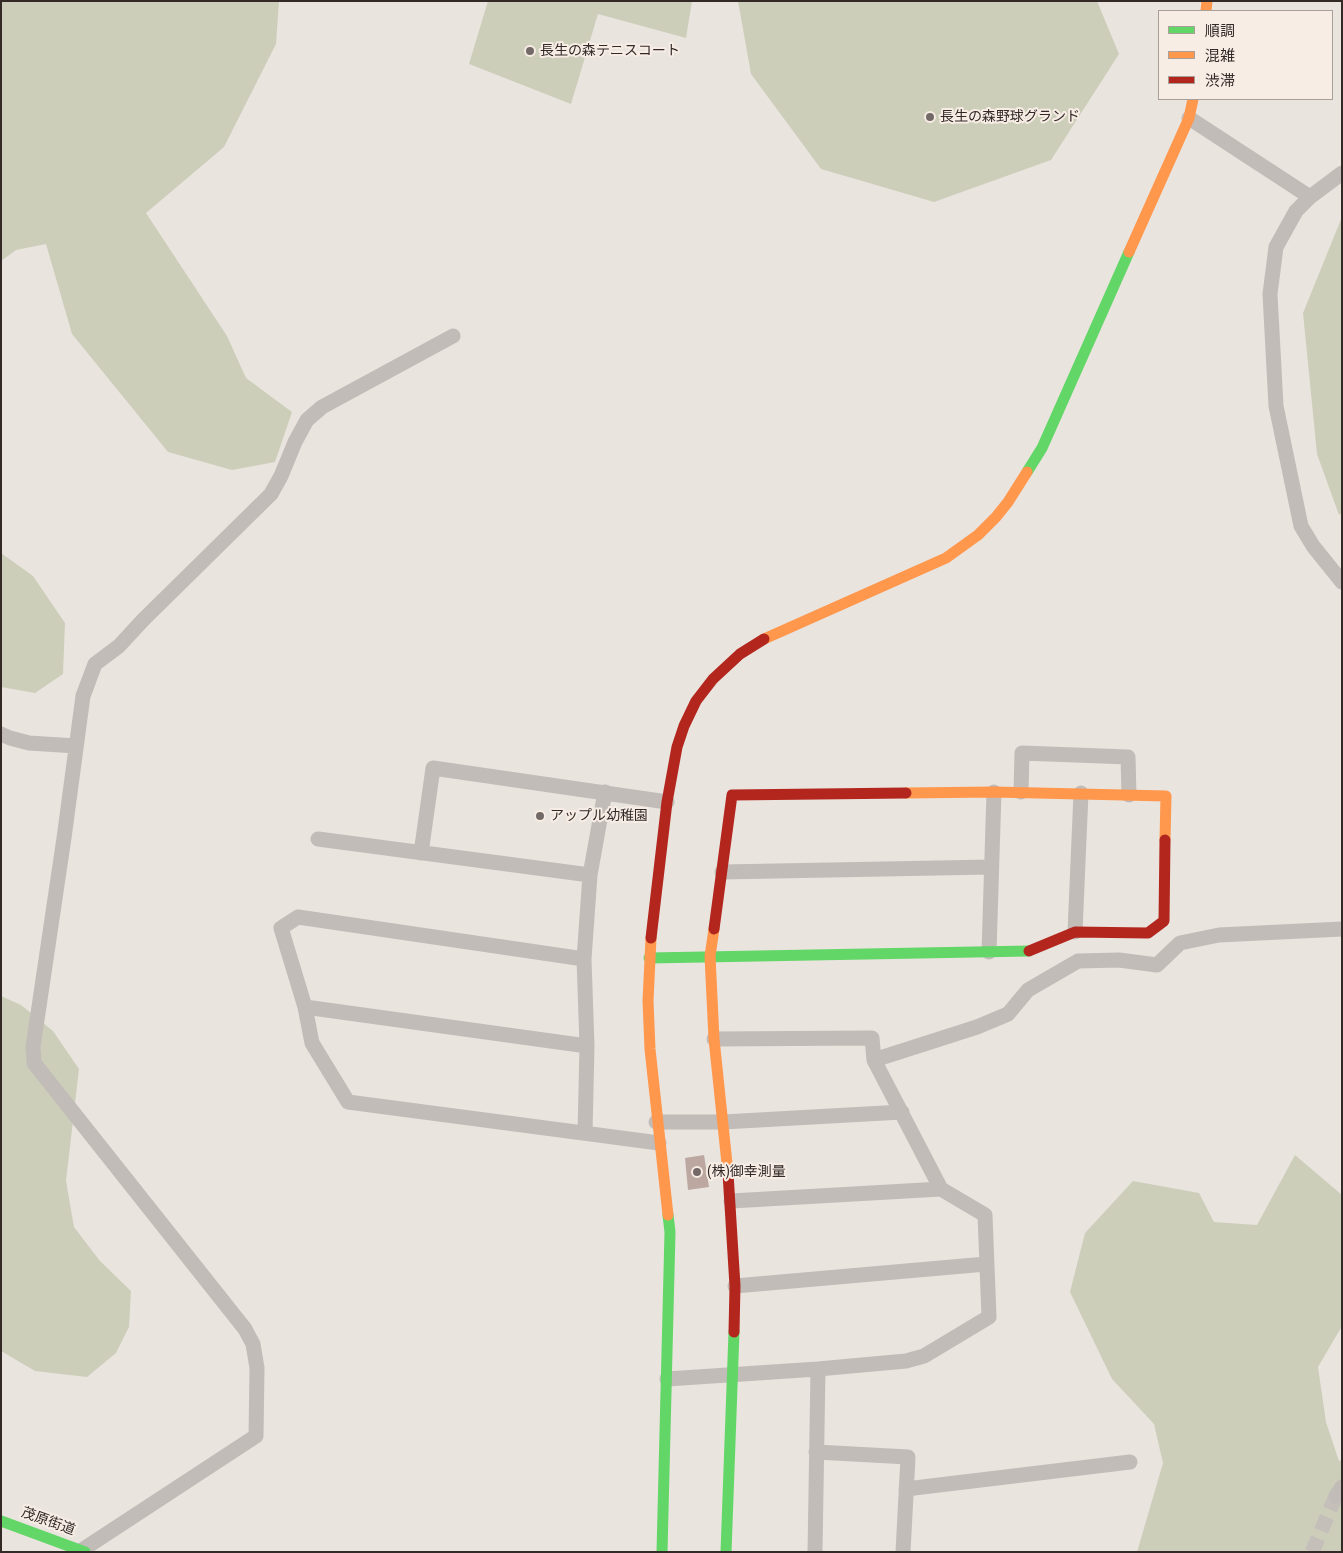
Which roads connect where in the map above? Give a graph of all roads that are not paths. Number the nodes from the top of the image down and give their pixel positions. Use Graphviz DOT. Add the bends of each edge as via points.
graph roads {
  1 [pos="1194,100"];
  2 [pos="1189,118"];
  3 [pos="1342,173"];
  4 [pos="1310,197"];
  5 [pos="453,336"];
  6 [pos="1342,582"];
  7 [pos="1,734"];
  8 [pos="76,746"];
  9 [pos="605,792"];
  10 [pos="994,792"];
  11 [pos="1021,792"];
  12 [pos="1081,794"];
  13 [pos="1128,795"];
  14 [pos="667,802"];
  15 [pos="318,839"];
  16 [pos="421,853"];
  17 [pos="991,867"];
  18 [pos="722,872"];
  19 [pos="590,875"];
  20 [pos="1342,929"];
  21 [pos="1075,932"];
  22 [pos="989,952"];
  23 [pos="710,956"];
  24 [pos="649,958"];
  25 [pos="584,959"];
  26 [pos="306,1007"];
  27 [pos="714,1039"];
  28 [pos="587,1046"];
  29 [pos="874,1060"];
  30 [pos="902,1112"];
  31 [pos="656,1122"];
  32 [pos="723,1122"];
  33 [pos="585,1133"];
  34 [pos="658,1143"];
  35 [pos="941,1189"];
  36 [pos="731,1201"];
  37 [pos="986,1264"];
  38 [pos="735,1286"];
  39 [pos="818,1369"];
  40 [pos="734,1374"];
  41 [pos="667,1379"];
  42 [pos="816,1452"];
  43 [pos="1130,1462"];
  44 [pos="906,1489"];
  45 [pos="1,1521"];
  46 [pos="83,1551"];
  47 [pos="662,1552"];
  48 [pos="726,1552"];
  49 [pos="815,1552"];
  50 [pos="903,1552"];
  1 -- 2 [label="street"];
  2 -- 4 [label="street"];
  2 -- 14 [label="street" via="1042,448 1008,502 978,535 946,558 769,636 740,654 713,679 696,701 677,747"];
  3 -- 4 [label="street"];
  4 -- 6 [label="street" via="1296,211 1276,247 1270,294 1276,406 1302,526 1313,546"];
  5 -- 8 [label="street" via="322,407 307,420 271,494 118,646 95,664 83,696"];
  7 -- 8 [label="street" via="29,743"];
  8 -- 46 [label="street" via="33,1047 34,1063 245,1329 253,1344 257,1368 256,1436"];
  9 -- 14 [label="street"];
  9 -- 16 [label="street" via="433,768"];
  9 -- 19 [label="street"];
  10 -- 11 [label="street"];
  10 -- 17 [label="street"];
  10 -- 18 [label="street" via="732,795"];
  11 -- 12 [label="street"];
  11 -- 13 [label="street" via="1022,753 1128,757"];
  12 -- 13 [label="street"];
  12 -- 21 [label="street"];
  13 -- 21 [label="street" via="1166,796 1164,921 1148,933"];
  14 -- 24 [label="street"];
  15 -- 16 [label="street"];
  16 -- 19 [label="street"];
  17 -- 18 [label="street"];
  17 -- 22 [label="street"];
  18 -- 23 [label="street"];
  19 -- 25 [label="street"];
  20 -- 29 [label="street" via="1219,935 1180,943 1157,965 1119,960 1078,961 1028,990 1008,1014"];
  21 -- 22 [label="street" via="1026,952"];
  22 -- 23 [label="street"];
  23 -- 24 [label="street"];
  23 -- 27 [label="street"];
  24 -- 31 [label="street" via="650,1049"];
  25 -- 26 [label="street" via="298,917 281,928"];
  25 -- 28 [label="street"];
  26 -- 28 [label="street"];
  26 -- 33 [label="street" via="312,1043 348,1102"];
  27 -- 29 [label="street" via="872,1038"];
  27 -- 32 [label="street"];
  28 -- 33 [label="street"];
  29 -- 30 [label="street"];
  30 -- 32 [label="street"];
  30 -- 35 [label="street"];
  31 -- 32 [label="street"];
  31 -- 34 [label="street"];
  32 -- 36 [label="street"];
  33 -- 34 [label="street"];
  34 -- 41 [label="street" via="670,1232"];
  35 -- 36 [label="street"];
  35 -- 37 [label="street" via="985,1215"];
  36 -- 38 [label="street"];
  37 -- 38 [label="street"];
  37 -- 39 [label="street" via="989,1317 924,1356"];
  38 -- 40 [label="street"];
  39 -- 40 [label="street"];
  39 -- 42 [label="street"];
  40 -- 41 [label="street"];
  40 -- 48 [label="street"];
  41 -- 47 [label="street"];
  42 -- 44 [label="street" via="908,1456"];
  42 -- 49 [label="street"];
  43 -- 44 [label="street"];
  44 -- 50 [label="street"];
  45 -- 46 [label="street, 茂原街道"];
}
